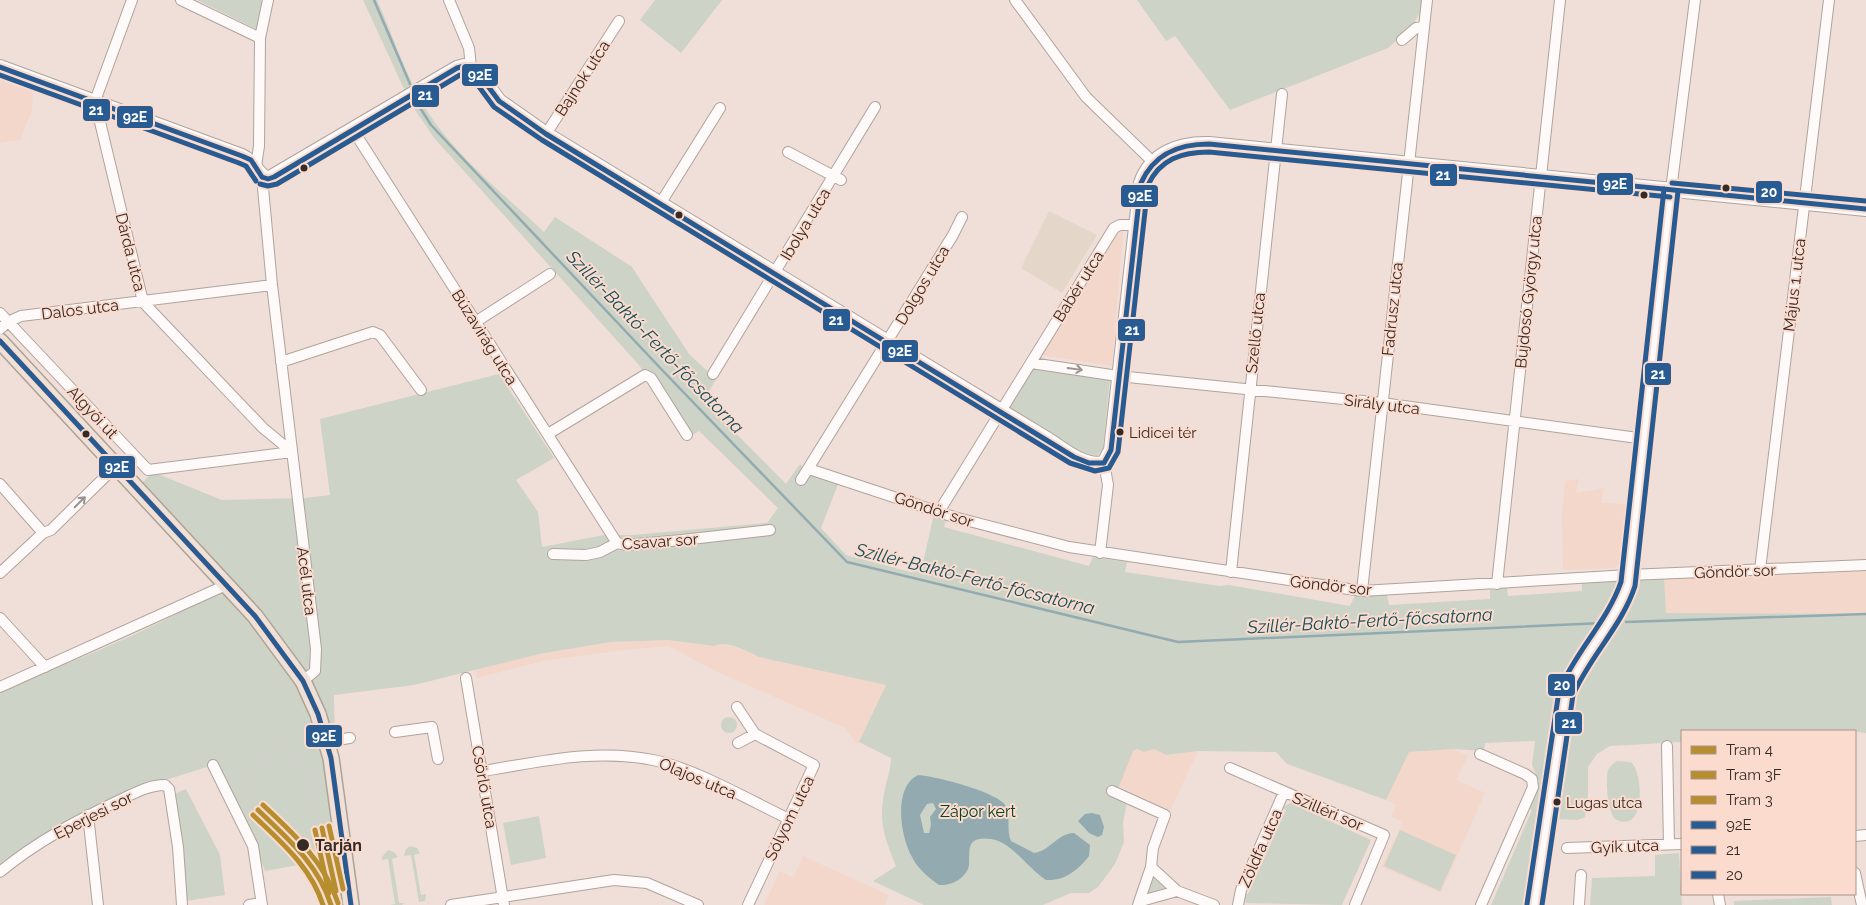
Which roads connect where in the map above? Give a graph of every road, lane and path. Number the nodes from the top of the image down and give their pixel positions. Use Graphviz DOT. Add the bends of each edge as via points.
graph roads {
  1 [pos="132,0"];
  2 [pos="181,0"];
  3 [pos="268,0"];
  4 [pos="449,0"];
  5 [pos="1015,0"];
  6 [pos="1427,0"];
  7 [pos="1560,0"];
  8 [pos="1695,0"];
  9 [pos="1829,0"];
  10 [pos="619,21"];
  11 [pos="1424,27"];
  12 [pos="260,38"];
  13 [pos="1402,40"];
  14 [pos="0,66"];
  15 [pos="471,67"];
  16 [pos="1282,94"];
  17 [pos="95,101"];
  18 [pos="875,107"];
  19 [pos="720,108"];
  20 [pos="353,130"];
  21 [pos="546,134"];
  22 [pos="788,152"];
  23 [pos="1276,152"];
  24 [pos="1153,162"];
  25 [pos="1407,165"];
  26 [pos="259,172"];
  27 [pos="837,178"];
  28 [pos="1540,178"];
  29 [pos="1671,190"];
  30 [pos="1804,203"];
  31 [pos="660,204"];
  32 [pos="1866,209"];
  33 [pos="962,217"];
  34 [pos="1135,225"];
  35 [pos="550,274"];
  36 [pos="775,274"];
  37 [pos="272,285"];
  38 [pos="143,302"];
  39 [pos="0,314"];
  40 [pos="477,321"];
  41 [pos="4,325"];
  42 [pos="0,341"];
  43 [pos="888,343"];
  44 [pos="281,362"];
  45 [pos="1031,363"];
  46 [pos="713,374"];
  47 [pos="1118,376"];
  48 [pos="1249,389"];
  49 [pos="421,390"];
  50 [pos="1382,403"];
  51 [pos="1000,411"];
  52 [pos="1514,422"];
  53 [pos="548,434"];
  54 [pos="688,436"];
  55 [pos="1645,439"];
  56 [pos="292,452"];
  57 [pos="1104,463"];
  58 [pos="116,466"];
  59 [pos="809,469"];
  60 [pos="802,480"];
  61 [pos="0,484"];
  62 [pos="940,510"];
  63 [pos="770,530"];
  64 [pos="43,533"];
  65 [pos="617,543"];
  66 [pos="1100,553"];
  67 [pos="553,554"];
  68 [pos="1866,565"];
  69 [pos="1760,570"];
  70 [pos="1231,572"];
  71 [pos="0,573"];
  72 [pos="1629,575"];
  73 [pos="1497,584"];
  74 [pos="226,585"];
  75 [pos="1362,591"];
  76 [pos="0,618"];
  77 [pos="45,667"];
  78 [pos="466,678"];
  79 [pos="0,687"];
  80 [pos="306,688"];
  81 [pos="737,707"];
  82 [pos="395,732"];
  83 [pos="755,734"];
  84 [pos="738,743"];
  85 [pos="1667,746"];
  86 [pos="1480,754"];
  87 [pos="438,759"];
  88 [pos="213,765"];
  89 [pos="1230,768"];
  90 [pos="483,771"];
  91 [pos="1112,791"];
  92 [pos="1284,792"];
  93 [pos="88,815"];
  94 [pos="789,819"];
  95 [pos="1669,844"];
  96 [pos="1681,844"];
  97 [pos="1568,848"];
  98 [pos="1151,867"];
  99 [pos="0,872"];
  100 [pos="1580,875"];
  101 [pos="1856,878"];
  102 [pos="1177,891"];
  103 [pos="504,901"];
  104 [pos="1140,903"];
  105 [pos="262,904"];
  106 [pos="98,905"];
  107 [pos="182,905"];
  108 [pos="250,905"];
  109 [pos="351,905"];
  110 [pos="450,905"];
  111 [pos="698,905"];
  112 [pos="748,905"];
  113 [pos="1214,905"];
  114 [pos="1238,905"];
  115 [pos="1355,905"];
  116 [pos="1481,905"];
  117 [pos="1534,905"];
  118 [pos="1578,905"];
  119 [pos="1862,905"];
  1 -- 17 [label="street"];
  2 -- 12 [label="street"];
  3 -- 12 [label="street, Acél utca"];
  4 -- 15 [label="street" via="469,48"];
  5 -- 24 [label="street" via="1086,97"];
  6 -- 11 [label="street, Fadrusz utca"];
  7 -- 28 [label="street, Bujdosó György utca"];
  8 -- 29 [label="street"];
  9 -- 30 [label="street, Május 1. utca"];
  10 -- 21 [label="street, Bajnok utca"];
  11 -- 13 [label="street" via="1416,28"];
  11 -- 25 [label="street, Fadrusz utca"];
  12 -- 26 [label="street, Acél utca"];
  14 -- 17 [label="street"];
  15 -- 20 [label="street" via="457,68"];
  15 -- 21 [label="street" via="499,101"];
  16 -- 23 [label="street, Szellő utca"];
  17 -- 26 [label="street" via="242,156 251,160"];
  17 -- 38 [label="street, Dárda utca"];
  18 -- 27 [label="street, Ibolya utca"];
  19 -- 31 [label="street"];
  20 -- 26 [label="street" via="274,177 268,179"];
  20 -- 40 [label="street, Búzavirág utca"];
  21 -- 31 [label="street"];
  22 -- 27 [label="street, Ibolya utca"];
  23 -- 24 [label="street" via="1193,144 1176,148"];
  23 -- 25 [label="street"];
  23 -- 48 [label="street, Szellő utca"];
  24 -- 34 [label="street" via="1141,183"];
  25 -- 28 [label="street"];
  25 -- 50 [label="street, Fadrusz utca"];
  26 -- 37 [label="street, Acél utca"];
  27 -- 36 [label="street, Ibolya utca"];
  28 -- 29 [label="street"];
  28 -- 52 [label="street, Bujdosó György utca"];
  29 -- 30 [label="street"];
  29 -- 55 [label="street"];
  30 -- 32 [label="street"];
  30 -- 69 [label="street, Május 1. utca"];
  31 -- 36 [label="street"];
  33 -- 43 [label="street, Dolgos utca"];
  34 -- 45 [label="street, Babér utca" via="1114,228"];
  34 -- 47 [label="street"];
  35 -- 40 [label="street"];
  36 -- 43 [label="street"];
  36 -- 46 [label="street, Ibolya utca"];
  37 -- 38 [label="street, Dalos utca"];
  37 -- 44 [label="street, Acél utca"];
  38 -- 41 [label="street, Dalos utca" via="21,316"];
  38 -- 56 [label="street, Dárda utca" via="263,428"];
  39 -- 41 [label="street, Algyői út"];
  40 -- 53 [label="street, Búzavirág utca" via="504,369"];
  41 -- 56 [label="street, Algyői út" via="148,470"];
  42 -- 58 [label="main road, Algyői út"];
  43 -- 51 [label="street"];
  43 -- 59 [label="street, Dolgos utca"];
  44 -- 49 [label="street" via="373,332 380,335"];
  44 -- 56 [label="street, Acél utca"];
  45 -- 47 [label="street, one-way"];
  45 -- 51 [label="street"];
  47 -- 48 [label="street, Sirály utca"];
  47 -- 57 [label="street" via="1111,450"];
  48 -- 50 [label="street, Sirály utca"];
  48 -- 70 [label="street, Szellő utca"];
  50 -- 52 [label="street, Sirály utca"];
  50 -- 75 [label="street, Fadrusz utca"];
  51 -- 57 [label="street" via="1084,462"];
  51 -- 62 [label="street"];
  52 -- 55 [label="street, Sirály utca"];
  52 -- 73 [label="street, Bujdosó György utca"];
  53 -- 54 [label="street" via="645,375 651,378"];
  53 -- 65 [label="street, Búzavirág utca"];
  55 -- 72 [label="street"];
  56 -- 80 [label="street, Acél utca" via="316,649 315,670"];
  57 -- 66 [label="street" via="1108,484"];
  64 -- 58 [label="street, one-way" via="51,530"];
  58 -- 74 [label="main road, Algyői út"];
  59 -- 60 [label="street, Dolgos utca"];
  59 -- 62 [label="street, Göndör sor"];
  61 -- 64 [label="street"];
  62 -- 66 [label="street, Göndör sor" via="963,519"];
  63 -- 65 [label="street, Csavar sor" via="682,540"];
  64 -- 71 [label="street"];
  65 -- 67 [label="street, Csavar sor" via="586,555"];
  66 -- 70 [label="street, Göndör sor"];
  68 -- 69 [label="street, Göndör sor"];
  69 -- 72 [label="street, Göndör sor"];
  70 -- 75 [label="street, Göndör sor"];
  72 -- 73 [label="street, Göndör sor"];
  72 -- 117 [label="street" via="1619,609 1574,672 1564,708"];
  73 -- 75 [label="street, Göndör sor"];
  74 -- 77 [label="street"];
  74 -- 80 [label="main road, Algyői út" via="278,644"];
  76 -- 77 [label="street"];
  77 -- 79 [label="street"];
  78 -- 90 [label="street, Csörlő utca"];
  80 -- 109 [label="main road, Algyői út" via="324,732 332,766"];
  81 -- 83 [label="street, Sólyom utca"];
  82 -- 87 [label="street" via="432,727"];
  83 -- 84 [label="street"];
  83 -- 94 [label="street, Sólyom utca" via="814,765"];
  85 -- 95 [label="street"];
  86 -- 116 [label="street" via="1525,774 1532,779 1533,787"];
  88 -- 105 [label="street" via="253,846"];
  89 -- 92 [label="street, Szilléri sor"];
  90 -- 94 [label="street, Olajos utca" via="599,754 646,758 679,768"];
  90 -- 103 [label="street, Csörlő utca"];
  91 -- 98 [label="street" via="1165,815 1153,848"];
  92 -- 114 [label="street, Zöldfa utca" via="1241,890"];
  92 -- 115 [label="street, Szilléri sor" via="1384,835"];
  93 -- 99 [label="street, Eperjesi sor" via="18,857"];
  93 -- 106 [label="street"];
  93 -- 107 [label="street, Eperjesi sor" via="145,788 165,785 169,788"];
  94 -- 112 [label="street, Sólyom utca"];
  95 -- 96 [label="street, Gyík utca"];
  95 -- 97 [label="street, Gyík utca"];
  98 -- 102 [label="street"];
  98 -- 104 [label="street"];
  100 -- 118 [label="street"];
  101 -- 119 [label="street"];
  102 -- 104 [label="street"];
  102 -- 113 [label="street"];
  103 -- 110 [label="street"];
  103 -- 111 [label="street" via="582,884 624,880 647,883"];
  105 -- 108 [label="street"];
}
